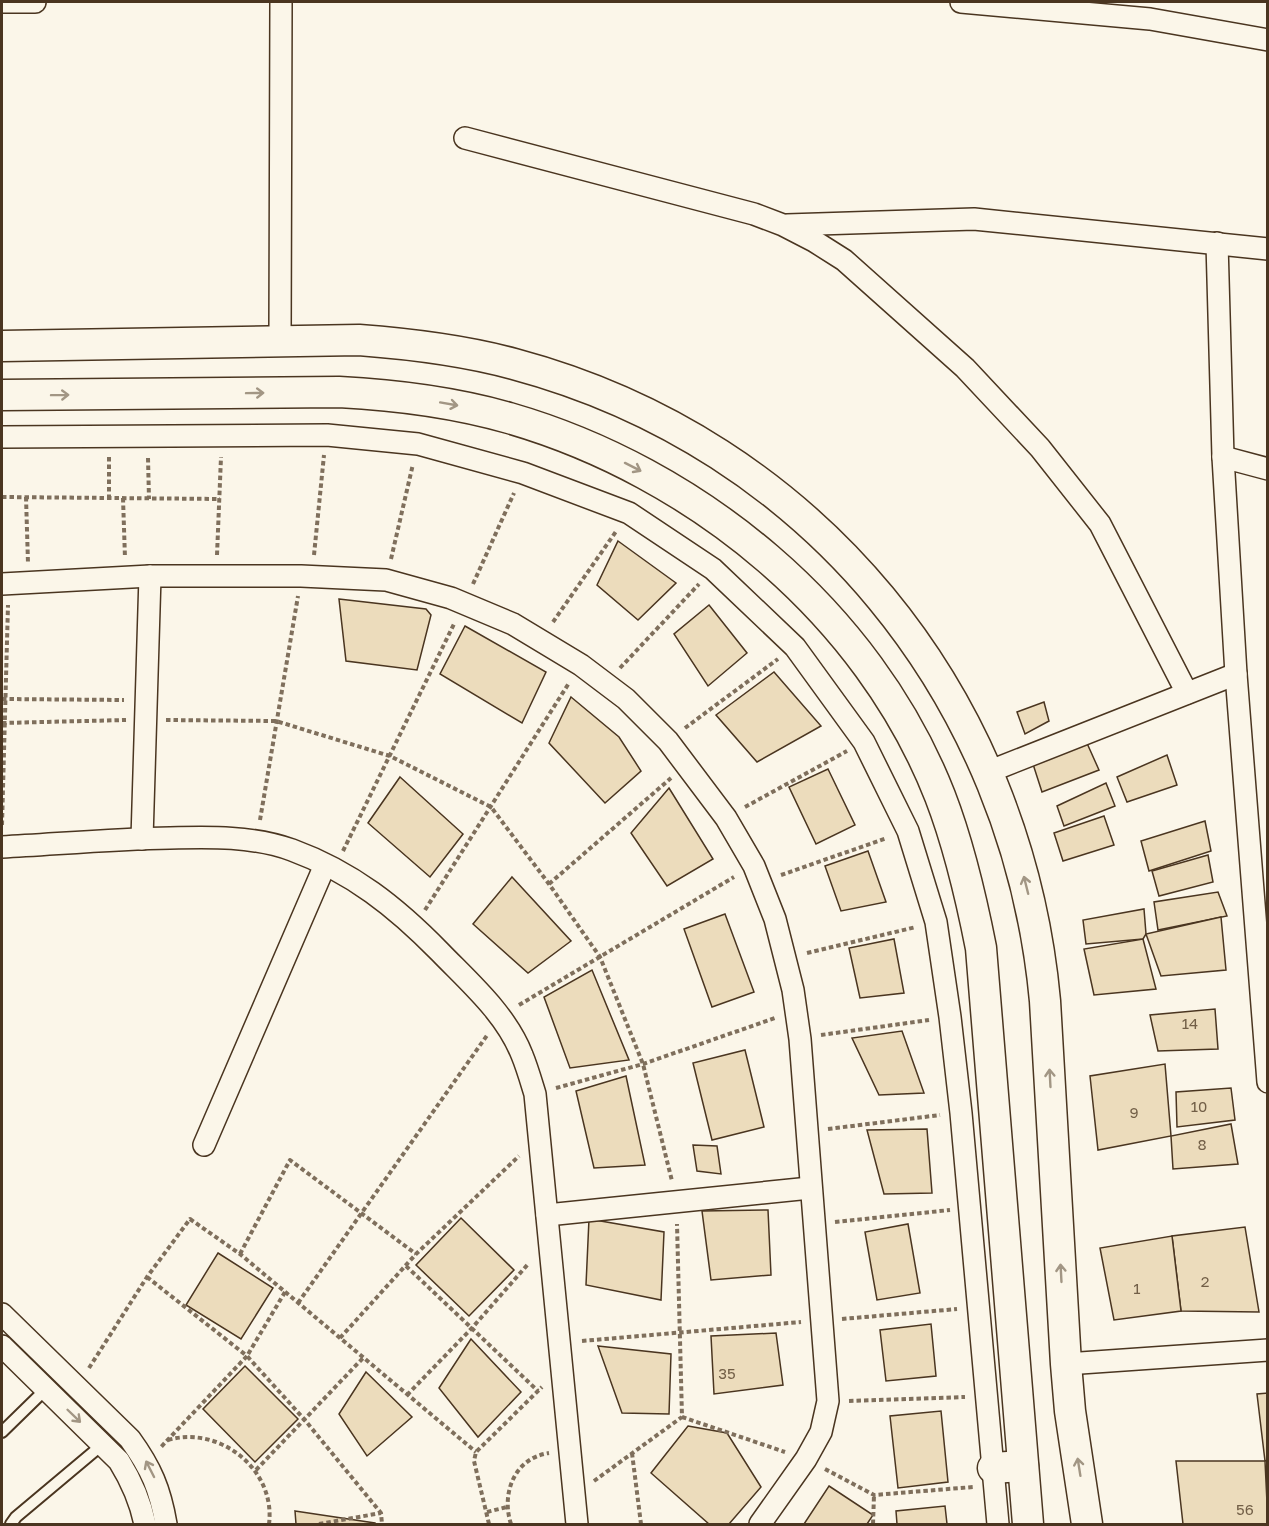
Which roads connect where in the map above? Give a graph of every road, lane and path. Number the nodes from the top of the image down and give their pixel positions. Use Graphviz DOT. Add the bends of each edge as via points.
graph roads {
  1 [pos="2,2"];
  2 [pos="35,2"];
  3 [pos="281,2"];
  4 [pos="961,2"];
  5 [pos="1268,40"];
  6 [pos="465,138"];
  7 [pos="783,225"];
  8 [pos="1217,243"];
  9 [pos="1268,249"];
  10 [pos="280,341"];
  11 [pos="2,346"];
  12 [pos="2,396"];
  13 [pos="327,435"];
  14 [pos="108,436"];
  15 [pos="147,436"];
  16 [pos="222,436"];
  17 [pos="2,437"];
  18 [pos="418,444"];
  19 [pos="1223,458"];
  20 [pos="1268,469"];
  21 [pos="523,473"];
  22 [pos="2,497"];
  23 [pos="26,497"];
  24 [pos="109,498"];
  25 [pos="123,498"];
  26 [pos="149,499"];
  27 [pos="220,499"];
  28 [pos="629,513"];
  29 [pos="712,569"];
  30 [pos="150,576"];
  31 [pos="216,576"];
  32 [pos="306,576"];
  33 [pos="125,578"];
  34 [pos="386,580"];
  35 [pos="13,583"];
  36 [pos="464,604"];
  37 [pos="540,640"];
  38 [pos="795,647"];
  39 [pos="581,665"];
  40 [pos="1236,674"];
  41 [pos="606,684"];
  42 [pos="1187,693"];
  43 [pos="4,699"];
  44 [pos="146,710"];
  45 [pos="3,723"];
  46 [pos="668,741"];
  47 [pos="864,742"];
  48 [pos="687,764"];
  49 [pos="988,772"];
  50 [pos="726,818"];
  51 [pos="908,831"];
  52 [pos="2,835"];
  53 [pos="142,839"];
  54 [pos="256,841"];
  55 [pos="2,847"];
  56 [pos="330,867"];
  57 [pos="757,874"];
  58 [pos="549,884"];
  59 [pos="936,922"];
  60 [pos="415,927"];
  61 [pos="1262,939"];
  62 [pos="786,958"];
  63 [pos="796,1011"];
  64 [pos="500,1016"];
  65 [pos="950,1017"];
  66 [pos="800,1039"];
  67 [pos="1268,1082"];
  68 [pos="535,1094"];
  69 [pos="961,1113"];
  70 [pos="807,1131"];
  71 [pos="539,1137"];
  72 [pos="204,1145"];
  73 [pos="810,1188"];
  74 [pos="969,1208"];
  75 [pos="362,1214"];
  76 [pos="547,1215"];
  77 [pos="813,1224"];
  78 [pos="549,1239"];
  79 [pos="240,1254"];
  80 [pos="416,1254"];
  81 [pos="406,1266"];
  82 [pos="147,1277"];
  83 [pos="285,1292"];
  84 [pos="298,1303"];
  85 [pos="978,1307"];
  86 [pos="2,1314"];
  87 [pos="822,1320"];
  88 [pos="472,1328"];
  89 [pos="340,1338"];
  90 [pos="560,1343"];
  91 [pos="2,1346"];
  92 [pos="1268,1350"];
  93 [pos="247,1356"];
  94 [pos="363,1358"];
  95 [pos="1066,1364"];
  96 [pos="562,1369"];
  97 [pos="76,1387"];
  98 [pos="46,1389"];
  99 [pos="538,1391"];
  100 [pos="407,1395"];
  101 [pos="986,1396"];
  102 [pos="828,1401"];
  103 [pos="682,1417"];
  104 [pos="304,1419"];
  105 [pos="2,1432"];
  106 [pos="168,1440"];
  107 [pos="103,1444"];
  108 [pos="476,1452"];
  109 [pos="632,1453"];
  110 [pos="570,1454"];
  111 [pos="806,1459"];
  112 [pos="147,1461"];
  113 [pos="1023,1466"];
  114 [pos="256,1470"];
  115 [pos="994,1477"];
  116 [pos="873,1495"];
  117 [pos="507,1507"];
  118 [pos="487,1512"];
  119 [pos="381,1513"];
  120 [pos="11,1524"];
  121 [pos="145,1524"];
  122 [pos="166,1524"];
  123 [pos="269,1524"];
  124 [pos="319,1524"];
  125 [pos="382,1524"];
  126 [pos="489,1524"];
  127 [pos="511,1524"];
  128 [pos="577,1524"];
  129 [pos="641,1524"];
  130 [pos="760,1524"];
  131 [pos="873,1524"];
  132 [pos="998,1524"];
  133 [pos="1028,1524"];
  134 [pos="1087,1524"];
  1 -- 2 [label="street"];
  3 -- 10 [label="street"];
  4 -- 5 [label="street" via="1150,19"];
  6 -- 7 [label="street"];
  7 -- 8 [label="street" via="974,219"];
  7 -- 42 [label="street" via="844,260 965,368 1040,448 1100,524"];
  8 -- 9 [label="street"];
  8 -- 19 [label="street"];
  10 -- 11 [label="street"];
  10 -- 49 [label="street" via="359,340 464,352 514,364 609,396 694,438 809,521 877,592 934,671"];
  12 -- 113 [label="street, one-way" via="339,392 424,400 498,415 591,447 673,489 748,542 815,604 874,674 920,754 940,796 970,896 981,948"];
  13 -- 16 [label="street"];
  13 -- 18 [label="street"];
  13 -- 32 [label="path"];
  14 -- 15 [label="street"];
  14 -- 17 [label="street"];
  14 -- 24 [label="path"];
  15 -- 16 [label="street"];
  15 -- 26 [label="path"];
  16 -- 27 [label="path"];
  18 -- 21 [label="street"];
  18 -- 34 [label="path"];
  19 -- 20 [label="street"];
  19 -- 40 [label="street"];
  21 -- 28 [label="street"];
  21 -- 36 [label="path"];
  22 -- 23 [label="path"];
  23 -- 24 [label="path"];
  23 -- 35 [label="path"];
  24 -- 25 [label="path"];
  25 -- 26 [label="path"];
  25 -- 33 [label="path"];
  26 -- 27 [label="path"];
  27 -- 31 [label="path"];
  28 -- 29 [label="street"];
  28 -- 37 [label="path"];
  29 -- 38 [label="street"];
  29 -- 41 [label="path"];
  30 -- 31 [label="street"];
  30 -- 33 [label="street"];
  30 -- 44 [label="street"];
  31 -- 32 [label="street"];
  32 -- 34 [label="street"];
  32 -- 54 [label="path"];
  33 -- 35 [label="street"];
  34 -- 36 [label="street"];
  35 -- 43 [label="path"];
  36 -- 37 [label="street"];
  36 -- 56 [label="path"];
  37 -- 39 [label="street"];
  38 -- 46 [label="path"];
  38 -- 47 [label="street"];
  39 -- 41 [label="street"];
  39 -- 60 [label="path"];
  40 -- 42 [label="street"];
  40 -- 61 [label="street"];
  41 -- 46 [label="street"];
  42 -- 49 [label="street"];
  43 -- 44 [label="path"];
  43 -- 45 [label="path"];
  44 -- 45 [label="path"];
  44 -- 53 [label="street"];
  45 -- 52 [label="path"];
  46 -- 48 [label="street"];
  47 -- 50 [label="path"];
  47 -- 51 [label="street"];
  48 -- 50 [label="street"];
  48 -- 58 [label="path"];
  95 -- 49 [label="street, one-way" via="1041,957 1019,856"];
  50 -- 57 [label="street"];
  51 -- 57 [label="path"];
  51 -- 59 [label="street"];
  53 -- 54 [label="street" via="222,837"];
  53 -- 55 [label="street"];
  54 -- 56 [label="street" via="290,849"];
  56 -- 60 [label="street" via="368,888"];
  56 -- 72 [label="street"];
  57 -- 62 [label="street"];
  57 -- 64 [label="path"];
  59 -- 62 [label="path"];
  59 -- 65 [label="street"];
  60 -- 64 [label="street"];
  61 -- 67 [label="street"];
  62 -- 63 [label="street"];
  63 -- 66 [label="street"];
  63 -- 68 [label="path" via="643,1064"];
  64 -- 68 [label="street" via="522,1053"];
  64 -- 75 [label="path"];
  65 -- 66 [label="path"];
  65 -- 69 [label="street"];
  66 -- 70 [label="street"];
  68 -- 71 [label="street"];
  69 -- 70 [label="path"];
  69 -- 74 [label="street"];
  70 -- 73 [label="street"];
  71 -- 76 [label="street"];
  71 -- 80 [label="path"];
  73 -- 76 [label="street"];
  73 -- 77 [label="street"];
  74 -- 77 [label="path"];
  74 -- 85 [label="street"];
  75 -- 79 [label="path" via="290,1160"];
  75 -- 80 [label="path"];
  75 -- 84 [label="path"];
  76 -- 78 [label="street"];
  77 -- 87 [label="street"];
  78 -- 88 [label="path"];
  78 -- 90 [label="street"];
  79 -- 82 [label="path" via="190,1219"];
  79 -- 83 [label="path"];
  80 -- 81 [label="path"];
  81 -- 88 [label="path"];
  81 -- 89 [label="path"];
  82 -- 93 [label="path"];
  82 -- 97 [label="path"];
  83 -- 84 [label="path"];
  83 -- 93 [label="path"];
  84 -- 89 [label="path"];
  85 -- 87 [label="path"];
  85 -- 101 [label="street"];
  86 -- 97 [label="street"];
  87 -- 90 [label="path"];
  87 -- 102 [label="street"];
  88 -- 99 [label="path"];
  88 -- 100 [label="path"];
  89 -- 94 [label="path"];
  90 -- 96 [label="street"];
  91 -- 98 [label="street"];
  92 -- 95 [label="street"];
  93 -- 104 [label="path"];
  93 -- 106 [label="path"];
  94 -- 100 [label="path"];
  94 -- 104 [label="path"];
  134 -- 95 [label="street, one-way"];
  96 -- 99 [label="path"];
  96 -- 110 [label="street"];
  97 -- 112 [label="street" via="130,1438"];
  98 -- 105 [label="lane"];
  98 -- 107 [label="street, one-way"];
  99 -- 108 [label="path"];
  100 -- 108 [label="path"];
  101 -- 102 [label="path"];
  101 -- 115 [label="street"];
  102 -- 111 [label="street" via="821,1432"];
  103 -- 111 [label="path"];
  104 -- 114 [label="path"];
  104 -- 119 [label="path"];
  106 -- 112 [label="path"];
  106 -- 114 [label="path" via="181,1436 216,1441"];
  107 -- 120 [label="lane"];
  107 -- 121 [label="street" via="132,1482"];
  108 -- 118 [label="path" via="474,1461"];
  109 -- 129 [label="path"];
  110 -- 117 [label="path" via="544,1454 521,1467 510,1485"];
  110 -- 128 [label="street"];
  111 -- 116 [label="path"];
  111 -- 130 [label="street"];
  122 -- 112 [label="street, one-way"];
  113 -- 115 [label="street"];
  113 -- 133 [label="street"];
  114 -- 123 [label="path" via="268,1496"];
  115 -- 116 [label="path"];
  115 -- 132 [label="street"];
  116 -- 131 [label="path"];
  117 -- 118 [label="path"];
  117 -- 127 [label="path"];
  118 -- 126 [label="path"];
  119 -- 124 [label="path"];
  119 -- 125 [label="path"];
}
